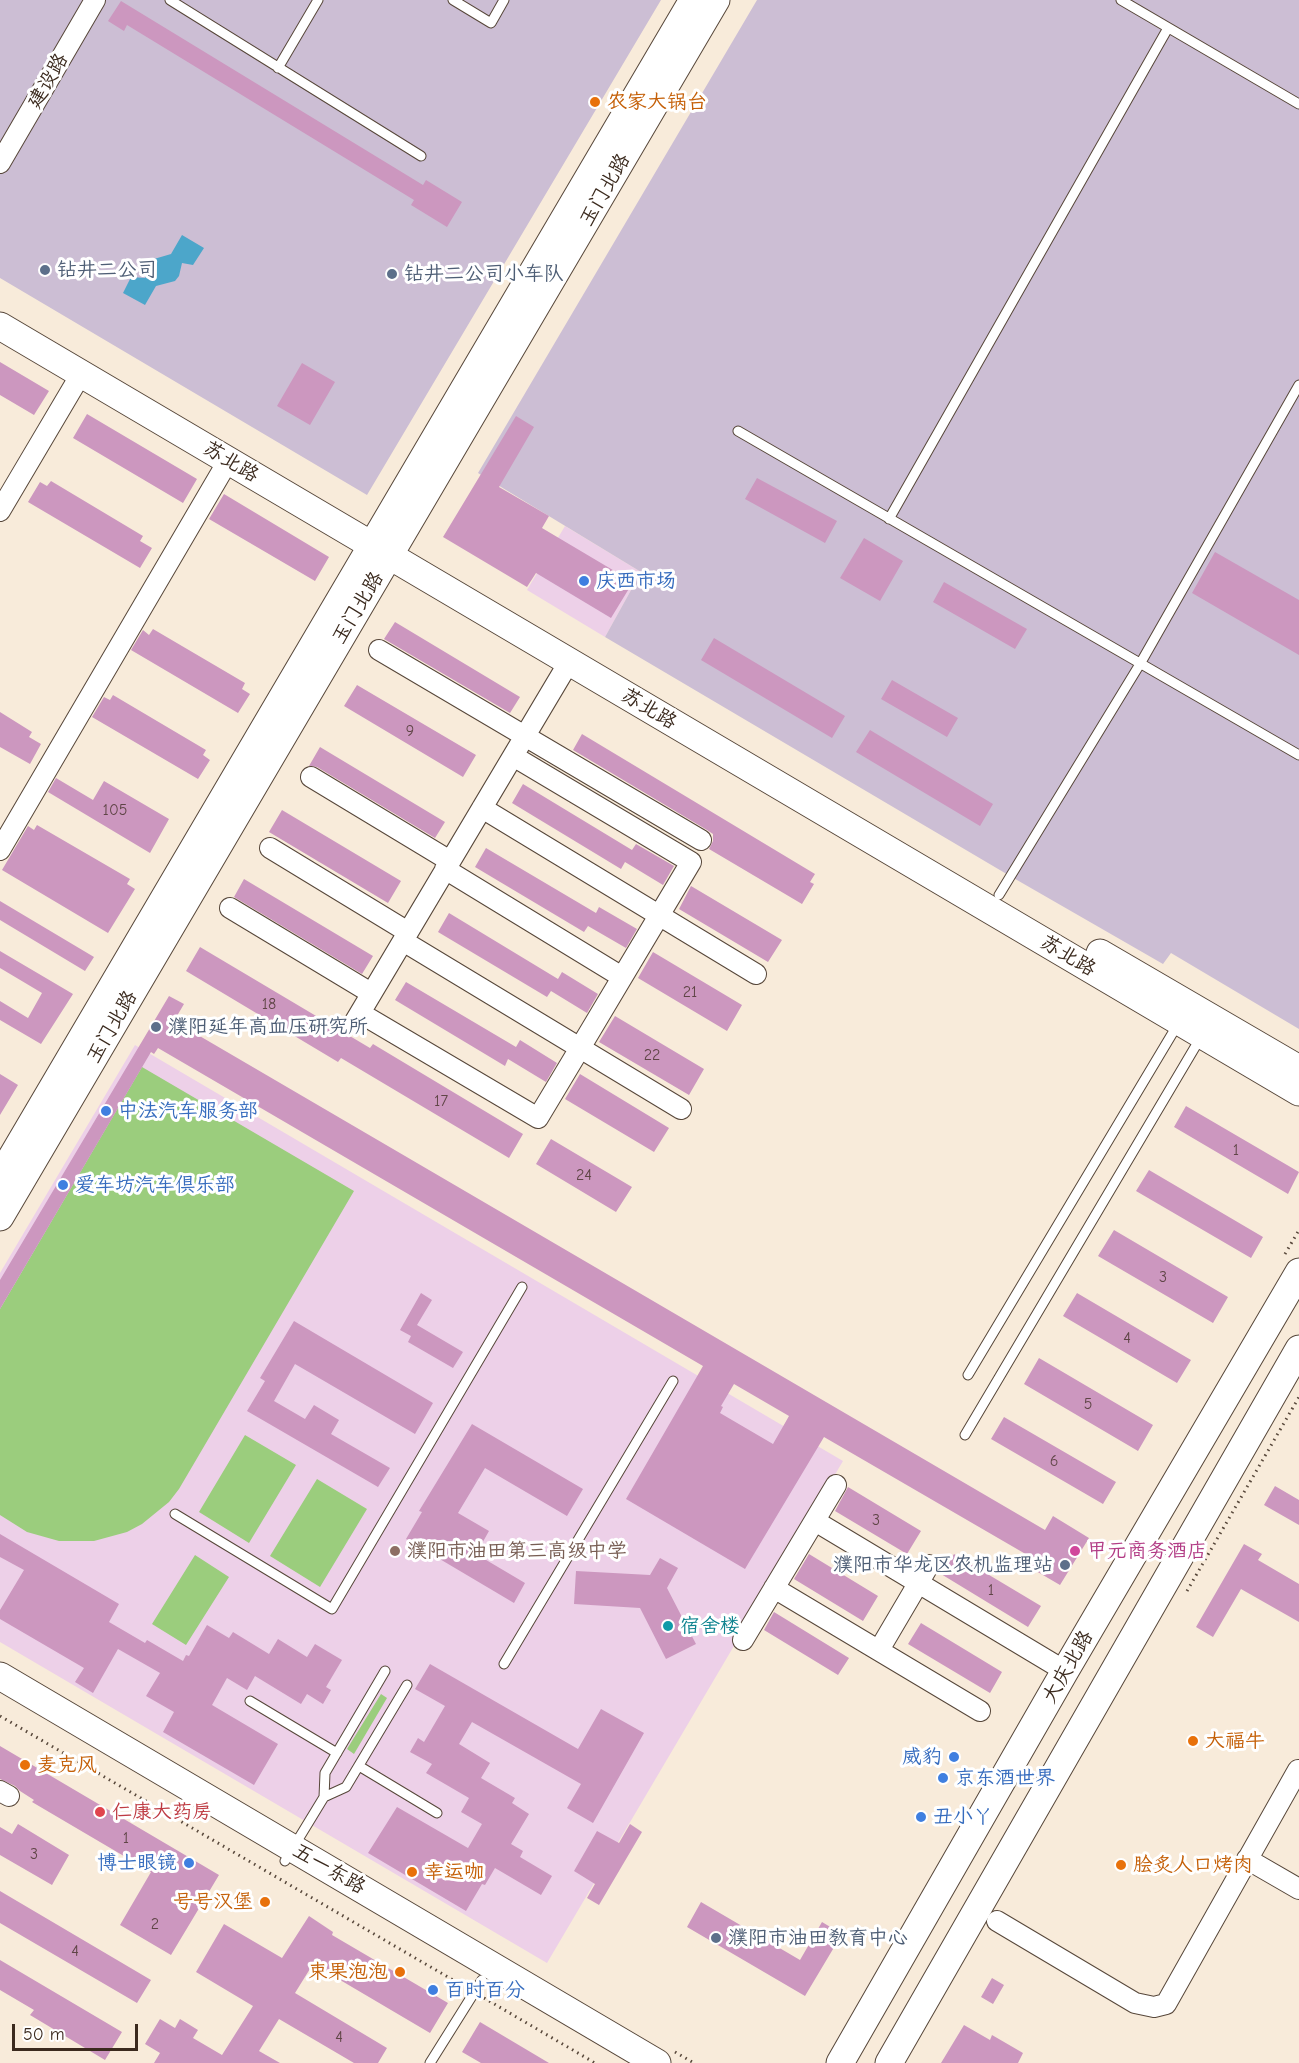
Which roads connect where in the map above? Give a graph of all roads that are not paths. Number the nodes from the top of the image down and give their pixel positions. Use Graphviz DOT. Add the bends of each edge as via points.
graph roads {
  1 [pos="95,0"];
  2 [pos="170,0"];
  3 [pos="318,0"];
  4 [pos="453,0"];
  5 [pos="504,0"];
  6 [pos="693,0"];
  7 [pos="716,0"];
  8 [pos="1121,0"];
  9 [pos="1168,28"];
  10 [pos="278,68"];
  11 [pos="1299,104"];
  12 [pos="421,156"];
  13 [pos="0,163"];
  14 [pos="0,308"];
  15 [pos="0,326"];
  16 [pos="81,374"];
  17 [pos="1299,386"];
  18 [pos="738,431"];
  19 [pos="228,460"];
  20 [pos="0,511"];
  21 [pos="889,519"];
  22 [pos="384,544"];
  23 [pos="379,650"];
  24 [pos="569,662"];
  25 [pos="1140,664"];
  26 [pos="525,735"];
  27 [pos="1299,755"];
  28 [pos="513,756"];
  29 [pos="311,777"];
  30 [pos="482,808"];
  31 [pos="701,840"];
  32 [pos="270,848"];
  33 [pos="0,850"];
  34 [pos="448,865"];
  35 [pos="999,895"];
  36 [pos="231,908"];
  37 [pos="659,914"];
  38 [pos="405,936"];
  39 [pos="756,974"];
  40 [pos="622,977"];
  41 [pos="372,993"];
  42 [pos="1179,1022"];
  43 [pos="1202,1035"];
  44 [pos="580,1048"];
  45 [pos="1299,1069"];
  46 [pos="1299,1092"];
  47 [pos="681,1109"];
  48 [pos="0,1177"];
  49 [pos="0,1217"];
  50 [pos="1299,1272"];
  51 [pos="522,1287"];
  52 [pos="1299,1349"];
  53 [pos="968,1375"];
  54 [pos="673,1381"];
  55 [pos="964,1435"];
  56 [pos="836,1485"];
  57 [pos="175,1514"];
  58 [pos="815,1521"];
  59 [pos="929,1565"];
  60 [pos="919,1583"];
  61 [pos="774,1588"];
  62 [pos="743,1640"];
  63 [pos="879,1650"];
  64 [pos="504,1665"];
  65 [pos="385,1671"];
  66 [pos="1065,1671"];
  67 [pos="0,1676"];
  68 [pos="407,1684"];
  69 [pos="0,1696"];
  70 [pos="250,1701"];
  71 [pos="980,1711"];
  72 [pos="337,1753"];
  73 [pos="359,1766"];
  74 [pos="1298,1770"];
  75 [pos="324,1797"];
  76 [pos="437,1812"];
  77 [pos="289,1855"];
  78 [pos="1247,1859"];
  79 [pos="1299,1889"];
  80 [pos="997,1921"];
  81 [pos="478,1986"];
  82 [pos="430,2063"];
  83 [pos="626,2063"];
  84 [pos="657,2063"];
  85 [pos="840,2063"];
  86 [pos="889,2063"];
  1 -- 13 [label="street, 建设路"];
  2 -- 10 [label="lane"];
  3 -- 10 [label="lane"];
  4 -- 5 [label="lane" via="491,23"];
  6 -- 22 [label="street, 玉门北路"];
  7 -- 22 [label="street, 玉门北路"];
  8 -- 9 [label="lane"];
  9 -- 11 [label="lane"];
  9 -- 21 [label="lane"];
  10 -- 12 [label="lane"];
  14 -- 22 [label="street, 苏北路"];
  15 -- 16 [label="street, 苏北路"];
  16 -- 19 [label="street, 苏北路"];
  16 -- 20 [label="street"];
  17 -- 25 [label="lane"];
  18 -- 21 [label="lane"];
  19 -- 22 [label="street, 苏北路"];
  19 -- 33 [label="street"];
  21 -- 25 [label="lane"];
  22 -- 24 [label="street, 苏北路"];
  22 -- 35 [label="street, 苏北路"];
  22 -- 48 [label="street, 玉门北路"];
  22 -- 49 [label="street, 玉门北路"];
  23 -- 26 [label="street"];
  24 -- 26 [label="street"];
  24 -- 42 [label="street, 苏北路"];
  25 -- 27 [label="lane"];
  25 -- 35 [label="lane"];
  26 -- 28 [label="street"];
  26 -- 31 [label="street"];
  28 -- 30 [label="street"];
  28 -- 37 [label="street" via="691,862"];
  29 -- 34 [label="street"];
  30 -- 34 [label="street"];
  30 -- 37 [label="street"];
  32 -- 38 [label="street"];
  34 -- 38 [label="street"];
  34 -- 40 [label="street"];
  35 -- 45 [label="street, 苏北路"];
  36 -- 41 [label="street"];
  37 -- 39 [label="street"];
  37 -- 40 [label="street"];
  38 -- 41 [label="street"];
  38 -- 44 [label="street"];
  40 -- 44 [label="street"];
  41 -- 44 [label="street" via="356,1018 538,1118"];
  42 -- 43 [label="street, 苏北路"];
  42 -- 53 [label="lane"];
  43 -- 46 [label="street, 苏北路"];
  43 -- 55 [label="lane"];
  44 -- 47 [label="street"];
  50 -- 66 [label="street, 大庆北路"];
  51 -- 57 [label="lane" via="332,1609"];
  52 -- 86 [label="street"];
  54 -- 64 [label="lane"];
  56 -- 58 [label="street"];
  58 -- 60 [label="street"];
  58 -- 61 [label="street"];
  59 -- 60 [label="street"];
  60 -- 63 [label="street"];
  60 -- 66 [label="street"];
  61 -- 62 [label="street"];
  61 -- 63 [label="street"];
  63 -- 71 [label="street"];
  65 -- 72 [label="lane"];
  66 -- 85 [label="street, 大庆北路"];
  67 -- 77 [label="street, 五一东路"];
  68 -- 73 [label="lane"];
  69 -- 77 [label="street, 五一东路"];
  70 -- 72 [label="lane"];
  72 -- 75 [label="lane" via="325,1773"];
  73 -- 75 [label="lane" via="346,1787"];
  73 -- 76 [label="lane"];
  74 -- 78 [label="street"];
  75 -- 77 [label="lane"];
  77 -- 81 [label="street, 五一东路"];
  77 -- 84 [label="street, 五一东路"];
  78 -- 79 [label="street"];
  78 -- 80 [label="street" via="1166,2004 1154,2007 1135,2003"];
  81 -- 82 [label="lane"];
  81 -- 83 [label="street, 五一东路"];
}
